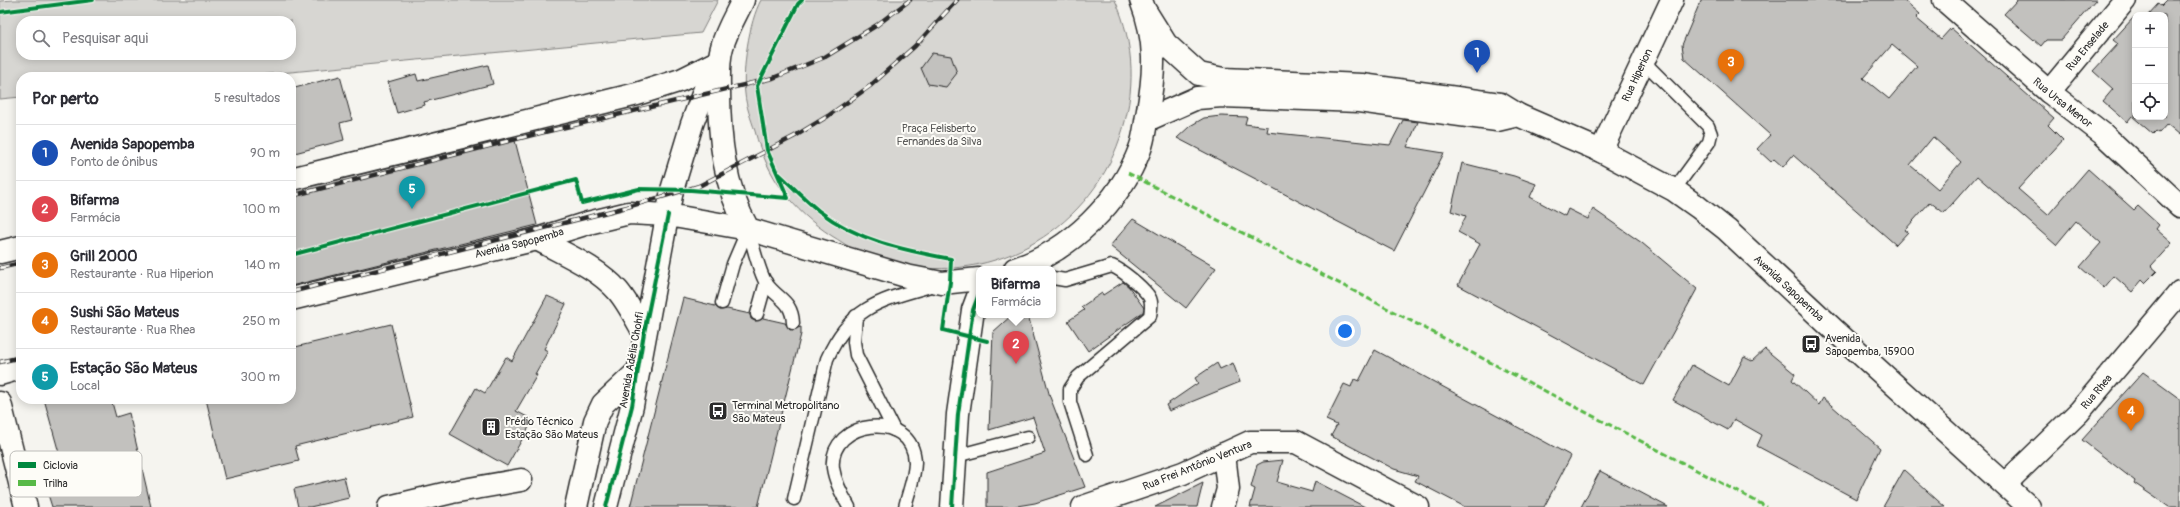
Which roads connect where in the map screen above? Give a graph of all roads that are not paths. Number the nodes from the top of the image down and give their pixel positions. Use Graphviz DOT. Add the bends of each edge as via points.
graph roads {
  1 [pos="743,0"];
  2 [pos="1672,0"];
  3 [pos="1944,0"];
  4 [pos="2125,0"];
  5 [pos="1143,5"];
  6 [pos="718,55"];
  7 [pos="1643,61"];
  8 [pos="2049,92"];
  9 [pos="1518,115"];
  10 [pos="1147,120"];
  11 [pos="1601,151"];
  12 [pos="296,178"];
  13 [pos="1674,190"];
  14 [pos="2180,206"];
  15 [pos="668,215"];
  16 [pos="748,229"];
  17 [pos="537,239"];
  18 [pos="16,248"];
  19 [pos="0,252"];
  20 [pos="1030,266"];
  21 [pos="1056,278"];
  22 [pos="976,279"];
  23 [pos="766,282"];
  24 [pos="942,283"];
  25 [pos="2180,292"];
  26 [pos="296,298"];
  27 [pos="976,302"];
  28 [pos="722,303"];
  29 [pos="757,314"];
  30 [pos="856,316"];
  31 [pos="793,323"];
  32 [pos="644,333"];
  33 [pos="16,369"];
  34 [pos="639,370"];
  35 [pos="0,374"];
  36 [pos="0,403"];
  37 [pos="894,430"];
  38 [pos="1028,437"];
  39 [pos="12,451"];
  40 [pos="1224,454"];
  41 [pos="1087,455"];
  42 [pos="956,456"];
  43 [pos="521,480"];
  44 [pos="2005,484"];
  45 [pos="24,497"];
  46 [pos="794,499"];
  47 [pos="26,507"];
  48 [pos="389,507"];
  49 [pos="576,507"];
  50 [pos="606,507"];
  51 [pos="850,507"];
  52 [pos="905,507"];
  53 [pos="952,507"];
  54 [pos="1083,507"];
  55 [pos="1223,507"];
  56 [pos="1418,507"];
  57 [pos="2029,507"];
  1 -- 6 [label="main road"];
  2 -- 7 [label="main road, Rua Hiperion"];
  3 -- 8 [label="main road, Rua Ursa Menor"];
  4 -- 8 [label="main road, Rua Enselade"];
  5 -- 9 [label="main road, Avenida Sapopemba" via="1166,44 1199,74 1223,80 1362,85 1500,104"];
  5 -- 10 [label="main road" via="1151,33 1154,79"];
  6 -- 12 [label="main road" via="681,80 637,94"];
  6 -- 15 [label="main road, Avenida Adélia Chohfi" via="681,157"];
  6 -- 16 [label="main road" via="722,152 738,212"];
  7 -- 11 [label="main road, Rua Hiperion"];
  7 -- 13 [label="lane" via="1708,126 1711,134 1709,142"];
  8 -- 14 [label="main road, Rua Ursa Menor" via="2103,134"];
  9 -- 10 [label="main road" via="1497,120 1359,101 1222,96 1197,98"];
  9 -- 11 [label="main road, Avenida Sapopemba"];
  10 -- 20 [label="main road" via="1141,148 1109,203 1084,228"];
  11 -- 13 [label="main road, Avenida Sapopemba"];
  13 -- 44 [label="main road, Avenida Sapopemba" via="1727,230 1828,325"];
  15 -- 16 [label="main road, Avenida Sapopemba"];
  15 -- 17 [label="main road, Avenida Sapopemba" via="628,213 588,222"];
  15 -- 32 [label="main road, Avenida Adélia Chohfi"];
  16 -- 23 [label="lane"];
  16 -- 24 [label="main road" via="906,276"];
  16 -- 28 [label="lane" via="733,264"];
  17 -- 26 [label="main road, Avenida Sapopemba"];
  17 -- 32 [label="main road" via="607,280 627,302"];
  18 -- 19 [label="main road"];
  21 -- 41 [label="lane" via="1066,280 1112,266 1118,268 1149,295 1152,306 1150,316 1078,377 1070,389 1070,402"];
  22 -- 24 [label="main road"];
  23 -- 29 [label="lane"];
  23 -- 31 [label="lane" via="788,304 793,313"];
  24 -- 30 [label="lane" via="876,303"];
  25 -- 44 [label="main road, Rua Rhea" via="2079,412"];
  27 -- 42 [label="main road" via="968,336 958,414"];
  30 -- 37 [label="lane" via="856,355"];
  30 -- 46 [label="lane" via="835,341 827,358"];
  32 -- 34 [label="main road, Avenida Adélia Chohfi"];
  33 -- 35 [label="main road"];
  34 -- 49 [label="main road" via="603,404 595,420"];
  34 -- 50 [label="main road, Avenida Adélia Chohfi"];
  36 -- 39 [label="main road"];
  37 -- 51 [label="lane" via="882,427 864,428 854,431 839,444 833,466 834,476"];
  37 -- 52 [label="lane" via="909,442 915,462"];
  38 -- 42 [label="lane"];
  40 -- 54 [label="main road, Rua Frei Antônio Ventura" via="1183,473"];
  40 -- 55 [label="main road" via="1228,488"];
  40 -- 56 [label="main road, Rua Frei Antônio Ventura" via="1250,442 1296,442"];
  42 -- 53 [label="main road"];
  43 -- 48 [label="main road" via="452,492"];
  44 -- 57 [label="main road, Avenida Sapopemba"];
  45 -- 47 [label="main road"];
}
